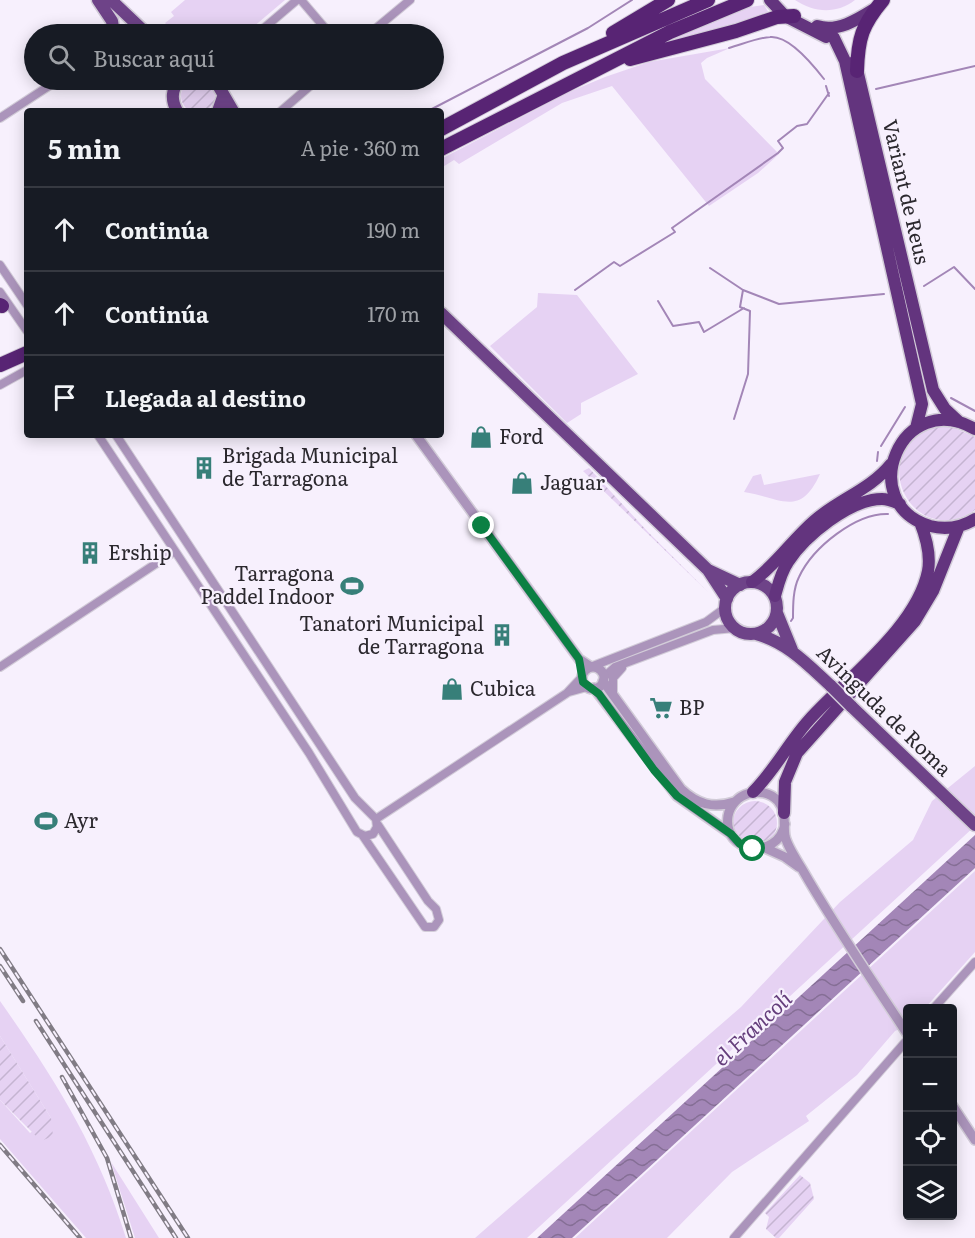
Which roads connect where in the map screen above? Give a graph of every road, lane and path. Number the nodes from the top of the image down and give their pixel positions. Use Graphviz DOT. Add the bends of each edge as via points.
graph roads {
  1 [pos="98,0"];
  2 [pos="111,0"];
  3 [pos="299,0"];
  4 [pos="410,0"];
  5 [pos="668,0"];
  6 [pos="708,0"];
  7 [pos="747,0"];
  8 [pos="770,0"];
  9 [pos="777,0"];
  10 [pos="879,3"];
  11 [pos="862,16"];
  12 [pos="791,18"];
  13 [pos="112,24"];
  14 [pos="136,24"];
  15 [pos="269,24"];
  16 [pos="321,24"];
  17 [pos="381,24"];
  18 [pos="822,27"];
  19 [pos="591,50"];
  20 [pos="599,67"];
  21 [pos="857,71"];
  22 [pos="849,86"];
  23 [pos="43,90"];
  24 [pos="175,90"];
  25 [pos="221,90"];
  26 [pos="305,90"];
  27 [pos="502,96"];
  28 [pos="223,97"];
  29 [pos="176,108"];
  30 [pos="219,108"];
  31 [pos="231,108"];
  32 [pos="284,108"];
  33 [pos="0,118"];
  34 [pos="444,122"];
  35 [pos="444,127"];
  36 [pos="444,147"];
  37 [pos="0,265"];
  38 [pos="24,300"];
  39 [pos="1,301"];
  40 [pos="444,316"];
  41 [pos="24,328"];
  42 [pos="24,328"];
  43 [pos="24,355"];
  44 [pos="2,366"];
  45 [pos="24,372"];
  46 [pos="923,379"];
  47 [pos="0,385"];
  48 [pos="959,422"];
  49 [pos="916,428"];
  50 [pos="975,429"];
  51 [pos="100,438"];
  52 [pos="118,438"];
  53 [pos="418,438"];
  54 [pos="892,463"];
  55 [pos="900,504"];
  56 [pos="975,519"];
  57 [pos="920,522"];
  58 [pos="959,526"];
  59 [pos="175,551"];
  60 [pos="708,570"];
  61 [pos="746,583"];
  62 [pos="775,596"];
  63 [pos="726,603"];
  64 [pos="777,613"];
  65 [pos="735,628"];
  66 [pos="756,634"];
  67 [pos="793,651"];
  68 [pos="633,660"];
  69 [pos="0,667"];
  70 [pos="587,671"];
  71 [pos="603,679"];
  72 [pos="591,688"];
  73 [pos="567,693"];
  74 [pos="615,702"];
  75 [pos="753,792"];
  76 [pos="734,802"];
  77 [pos="362,815"];
  78 [pos="785,819"];
  79 [pos="377,822"];
  80 [pos="975,825"];
  81 [pos="355,826"];
  82 [pos="731,834"];
  83 [pos="363,836"];
  84 [pos="765,848"];
  85 [pos="802,869"];
  86 [pos="975,962"];
  87 [pos="938,1004"];
  88 [pos="903,1029"];
  89 [pos="903,1040"];
  90 [pos="957,1112"];
  91 [pos="975,1140"];
  92 [pos="734,1238"];
  1 -- 13 [label="main road"];
  2 -- 14 [label="main road"];
  3 -- 15 [label="street"];
  3 -- 16 [label="street"];
  4 -- 17 [label="street"];
  5 -- 19 [label="highway" via="607,36"];
  6 -- 19 [label="highway"];
  7 -- 20 [label="highway"];
  8 -- 12 [label="highway"];
  9 -- 12 [label="highway"];
  10 -- 11 [label="highway"];
  10 -- 21 [label="highway" via="861,33"];
  11 -- 18 [label="highway" via="846,24"];
  11 -- 21 [label="highway, Variant de Reus" via="854,44"];
  12 -- 18 [label="highway"];
  12 -- 20 [label="highway"];
  12 -- 22 [label="highway" via="832,43"];
  18 -- 22 [label="highway" via="841,50"];
  19 -- 27 [label="highway"];
  20 -- 36 [label="highway"];
  21 -- 46 [label="highway, Variant de Reus"];
  22 -- 46 [label="highway, Variant de Reus"];
  23 -- 33 [label="street"];
  24 -- 29 [label="main road" via="172,100"];
  25 -- 28 [label="main road"];
  26 -- 32 [label="street"];
  27 -- 34 [label="highway"];
  27 -- 35 [label="highway"];
  28 -- 30 [label="main road"];
  28 -- 31 [label="main road"];
  37 -- 38 [label="street"];
  39 -- 41 [label="street"];
  39 -- 42 [label="street"];
  40 -- 60 [label="main road"];
  43 -- 44 [label="highway"];
  45 -- 47 [label="street"];
  46 -- 48 [label="highway"];
  46 -- 49 [label="highway"];
  48 -- 49 [label="highway" via="932,421"];
  48 -- 50 [label="highway"];
  49 -- 54 [label="highway" via="900,443"];
  51 -- 59 [label="street"];
  52 -- 77 [label="street" via="355,798"];
  53 -- 70 [label="street"];
  54 -- 55 [label="highway" via="893,488"];
  54 -- 61 [label="highway" via="878,480 813,522 766,572"];
  55 -- 57 [label="highway"];
  55 -- 62 [label="highway" via="884,499 863,502 828,522 787,564"];
  56 -- 58 [label="highway"];
  57 -- 58 [label="highway" via="935,527"];
  57 -- 75 [label="highway" via="927,541 928,569 907,616 800,730"];
  58 -- 78 [label="highway" via="933,591 915,621 797,753 785,782"];
  59 -- 69 [label="street"];
  59 -- 81 [label="street"];
  60 -- 61 [label="main road"];
  60 -- 63 [label="main road"];
  61 -- 62 [label="main road" via="764,585"];
  61 -- 63 [label="main road"];
  62 -- 64 [label="main road"];
  63 -- 65 [label="main road" via="729,621"];
  63 -- 70 [label="street" via="702,624"];
  64 -- 66 [label="main road" via="771,625"];
  64 -- 67 [label="main road, Avinguda de Roma"];
  65 -- 66 [label="main road"];
  65 -- 68 [label="street" via="713,630"];
  66 -- 67 [label="main road, Avinguda de Roma"];
  67 -- 80 [label="main road, Avinguda de Roma, bridge"];
  68 -- 71 [label="street" via="615,667"];
  68 -- 74 [label="street" via="613,678"];
  70 -- 71 [label="street" via="601,670"];
  70 -- 72 [label="street"];
  70 -- 73 [label="street"];
  71 -- 72 [label="street"];
  71 -- 74 [label="street"];
  72 -- 73 [label="street"];
  72 -- 82 [label="street" via="677,796"];
  73 -- 79 [label="street"];
  74 -- 76 [label="street" via="691,798 714,806"];
  75 -- 76 [label="street"];
  75 -- 78 [label="street" via="773,797"];
  76 -- 82 [label="street" via="728,817"];
  77 -- 79 [label="street"];
  77 -- 81 [label="street"];
  78 -- 84 [label="street" via="779,839"];
  78 -- 85 [label="street" via="785,838"];
  79 -- 83 [label="street" via="373,834"];
  79 -- 83 [label="street" via="415,884 436,909 439,920 434,927 425,927"];
  81 -- 83 [label="street"];
  82 -- 84 [label="street" via="744,847"];
  84 -- 85 [label="street"];
  85 -- 88 [label="street"];
  86 -- 87 [label="street"];
  89 -- 92 [label="street"];
  90 -- 91 [label="street"];
}
